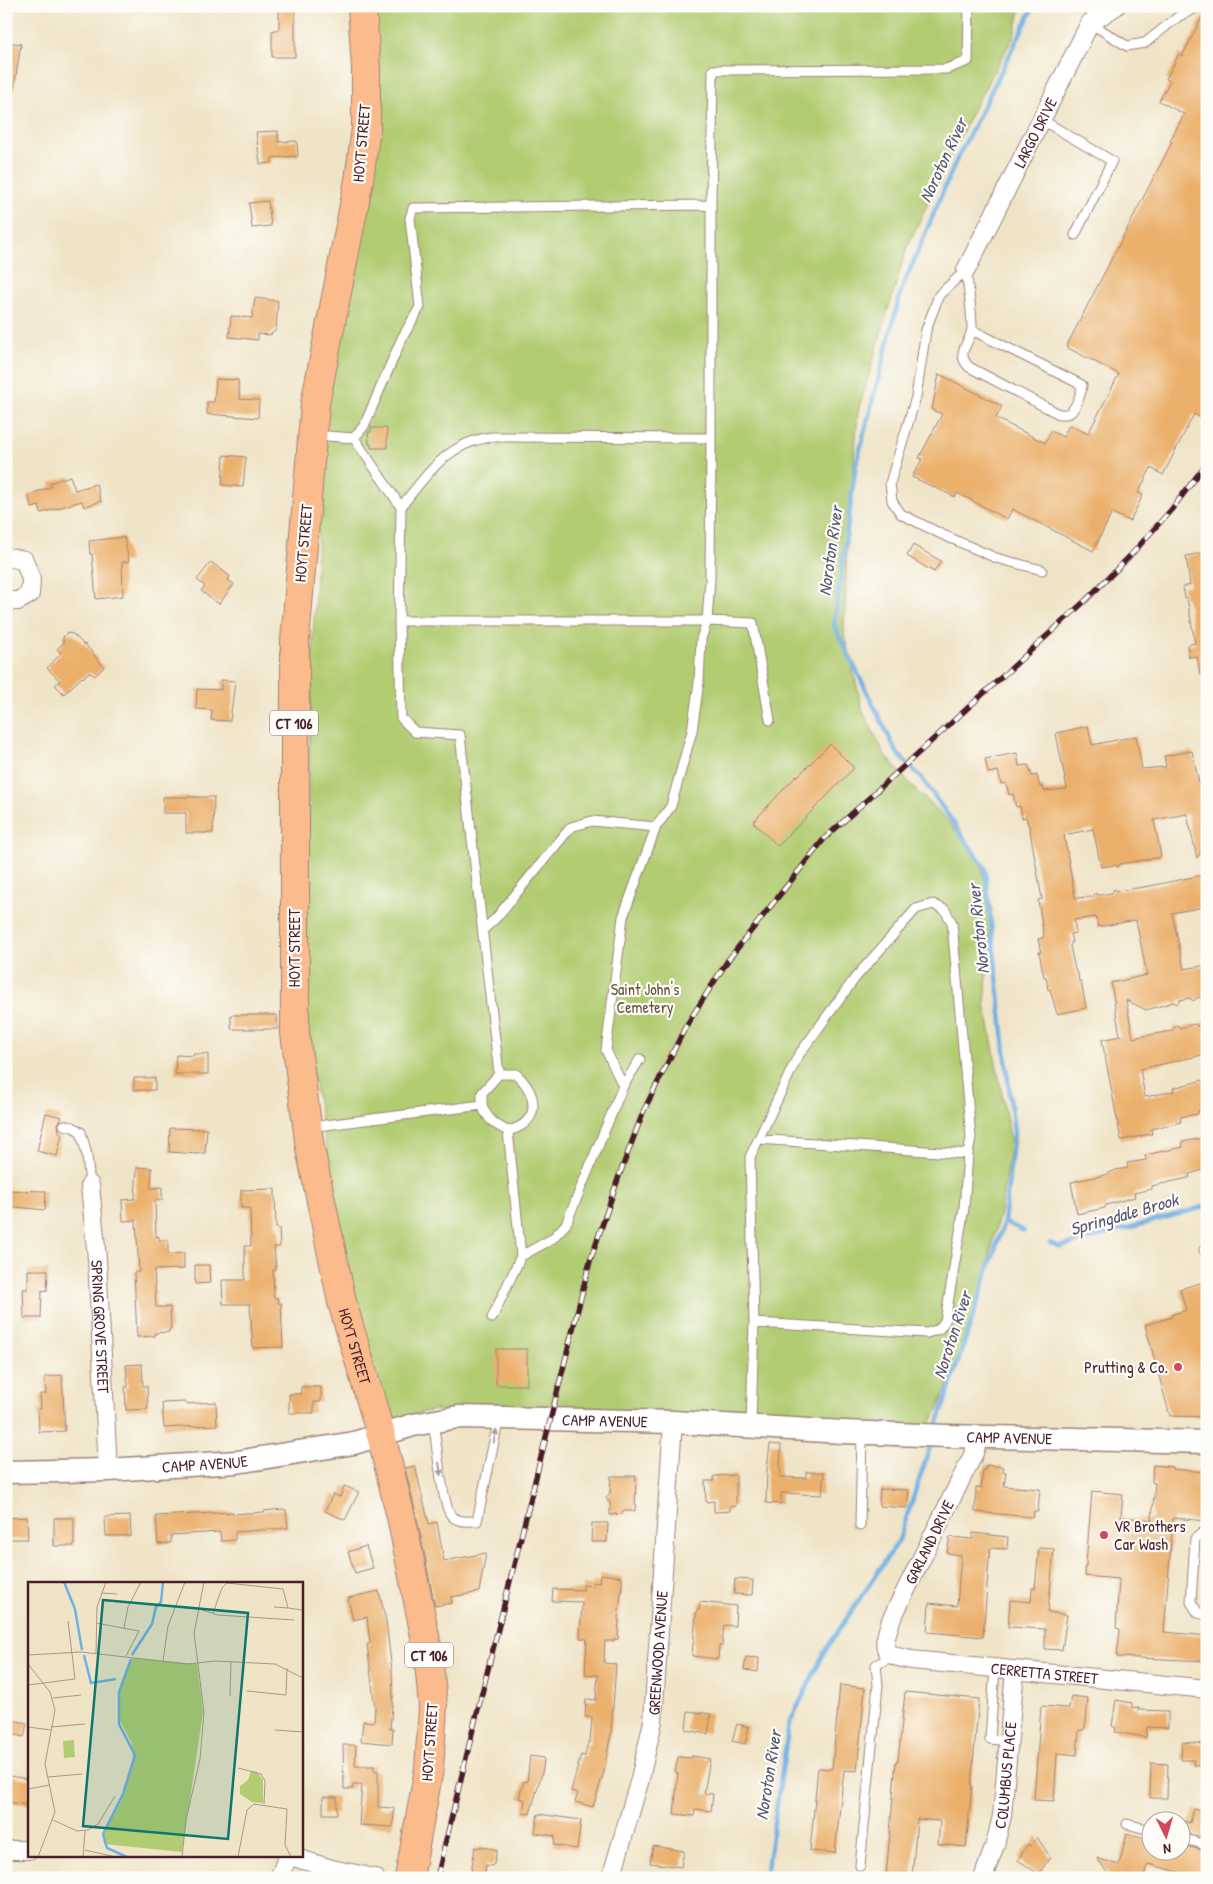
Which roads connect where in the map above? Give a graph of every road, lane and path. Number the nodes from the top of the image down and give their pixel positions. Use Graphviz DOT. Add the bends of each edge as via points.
graph roads {
  1 [pos="362,6"];
  2 [pos="969,6"];
  3 [pos="1116,6"];
  4 [pos="1201,6"];
  5 [pos="1090,24"];
  6 [pos="1042,120"];
  7 [pos="711,205"];
  8 [pos="1074,235"];
  9 [pos="966,270"];
  10 [pos="972,330"];
  11 [pos="312,434"];
  12 [pos="354,438"];
  13 [pos="711,438"];
  14 [pos="401,507"];
  15 [pos="6,556"];
  16 [pos="1042,570"];
  17 [pos="6,601"];
  18 [pos="399,621"];
  19 [pos="707,621"];
  20 [pos="770,720"];
  21 [pos="656,827"];
  22 [pos="483,930"];
  23 [pos="640,1059"];
  24 [pos="499,1074"];
  25 [pos="623,1086"];
  26 [pos="482,1105"];
  27 [pos="64,1125"];
  28 [pos="307,1128"];
  29 [pos="508,1131"];
  30 [pos="758,1138"];
  31 [pos="968,1154"];
  32 [pos="90,1185"];
  33 [pos="521,1256"];
  34 [pos="492,1318"];
  35 [pos="754,1323"];
  36 [pos="499,1418"];
  37 [pos="433,1421"];
  38 [pos="672,1422"];
  39 [pos="751,1426"];
  40 [pos="862,1433"];
  41 [pos="381,1435"];
  42 [pos="979,1436"];
  43 [pos="1207,1442"];
  44 [pos="108,1470"];
  45 [pos="6,1472"];
  46 [pos="860,1526"];
  47 [pos="1207,1533"];
  48 [pos="1207,1615"];
  49 [pos="889,1652"];
  50 [pos="995,1668"];
  51 [pos="1015,1670"];
  52 [pos="1207,1689"];
  53 [pos="1009,1741"];
  54 [pos="1127,1824"];
  55 [pos="1140,1827"];
  56 [pos="1190,1841"];
  57 [pos="1207,1845"];
  58 [pos="6,1850"];
  59 [pos="28,1850"];
  60 [pos="288,1856"];
  61 [pos="860,1866"];
  62 [pos="279,1878"];
  63 [pos="375,1878"];
  64 [pos="409,1878"];
  65 [pos="611,1878"];
  66 [pos="983,1878"];
  1 -- 11 [label="main road, HOYT STREET / CT 106" via="366,128"];
  2 -- 7 [label="lane" via="968,61 946,69 713,70"];
  3 -- 5 [label="street, LARGO DRIVE"];
  4 -- 5 [label="lane" via="1179,16 1145,43 1127,46"];
  5 -- 6 [label="street, LARGO DRIVE"];
  6 -- 8 [label="lane" via="1112,161"];
  6 -- 9 [label="street, LARGO DRIVE"];
  7 -- 12 [label="lane" via="413,208 410,218 420,307 402,338 364,426"];
  7 -- 13 [label="lane"];
  9 -- 10 [label="lane"];
  9 -- 16 [label="lane" via="939,295 926,330 916,397 890,483 892,501 901,514 941,534 996,558"];
  10 -- 10 [label="lane" via="962,355 969,367 1059,414 1072,411 1082,385"];
  11 -- 12 [label="lane"];
  11 -- 28 [label="main road, HOYT STREET / CT 106" via="295,641 294,703 295,1033"];
  12 -- 14 [label="lane"];
  13 -- 14 [label="lane" via="479,439 446,455"];
  13 -- 19 [label="lane"];
  14 -- 18 [label="lane"];
  15 -- 17 [label="street" via="24,560 31,580 30,594 18,601"];
  18 -- 19 [label="lane"];
  18 -- 22 [label="lane" via="401,718 414,732 460,735"];
  19 -- 20 [label="lane" via="753,623"];
  19 -- 21 [label="lane" via="702,639 692,731 671,806"];
  21 -- 22 [label="lane" via="592,821 571,827"];
  21 -- 25 [label="lane" via="623,917 606,1050"];
  22 -- 24 [label="lane"];
  23 -- 25 [label="lane"];
  24 -- 26 [label="lane" via="482,1093"];
  24 -- 29 [label="lane" via="516,1074 527,1084 532,1098 533,1111 528,1120"];
  25 -- 33 [label="lane" via="566,1224 552,1239"];
  26 -- 28 [label="lane"];
  26 -- 29 [label="lane" via="494,1125"];
  27 -- 32 [label="lane" via="81,1132"];
  28 -- 41 [label="main road, HOYT STREET / CT 106" via="342,1302"];
  29 -- 33 [label="lane"];
  30 -- 31 [label="lane"];
  30 -- 31 [label="lane" via="798,1056 855,978 916,909 933,904 945,910 952,923 971,1138"];
  30 -- 35 [label="lane" via="750,1157"];
  31 -- 35 [label="lane" via="964,1208 945,1321 939,1329 927,1332"];
  32 -- 44 [label="street, SPRING GROVE STREET"];
  33 -- 34 [label="lane"];
  35 -- 39 [label="lane"];
  36 -- 37 [label="street, CAMP AVENUE" via="458,1417"];
  37 -- 36 [label="lane, one-way" via="441,1482 450,1514 460,1521 477,1521"];
  36 -- 38 [label="street, CAMP AVENUE"];
  37 -- 41 [label="street, CAMP AVENUE"];
  38 -- 39 [label="street, CAMP AVENUE"];
  38 -- 65 [label="street, GREENWOOD AVENUE" via="653,1721"];
  39 -- 40 [label="street, CAMP AVENUE"];
  40 -- 42 [label="street, CAMP AVENUE"];
  40 -- 46 [label="lane"];
  41 -- 44 [label="street, CAMP AVENUE" via="354,1443 237,1462"];
  41 -- 64 [label="main road, HOYT STREET / CT 106" via="402,1521 431,1676 429,1769"];
  42 -- 43 [label="street, CAMP AVENUE"];
  42 -- 49 [label="street, GARLAND DRIVE" via="974,1453 891,1620 884,1641"];
  44 -- 45 [label="street, CAMP AVENUE"];
  47 -- 48 [label="lane" via="1195,1538 1192,1602 1198,1613"];
  49 -- 50 [label="street, CERRETTA STREET" via="912,1660"];
  49 -- 61 [label="lane" via="876,1665 878,1685"];
  50 -- 51 [label="street, CERRETTA STREET"];
  50 -- 53 [label="lane" via="990,1739"];
  51 -- 52 [label="street, CERRETTA STREET"];
  51 -- 53 [label="street, COLUMBUS PLACE"];
  53 -- 66 [label="street, COLUMBUS PLACE" via="1002,1816"];
  54 -- 55 [label="lane"];
  56 -- 57 [label="lane"];
  58 -- 59 [label="street"];
  60 -- 62 [label="street"];
  60 -- 63 [label="street"];
}
